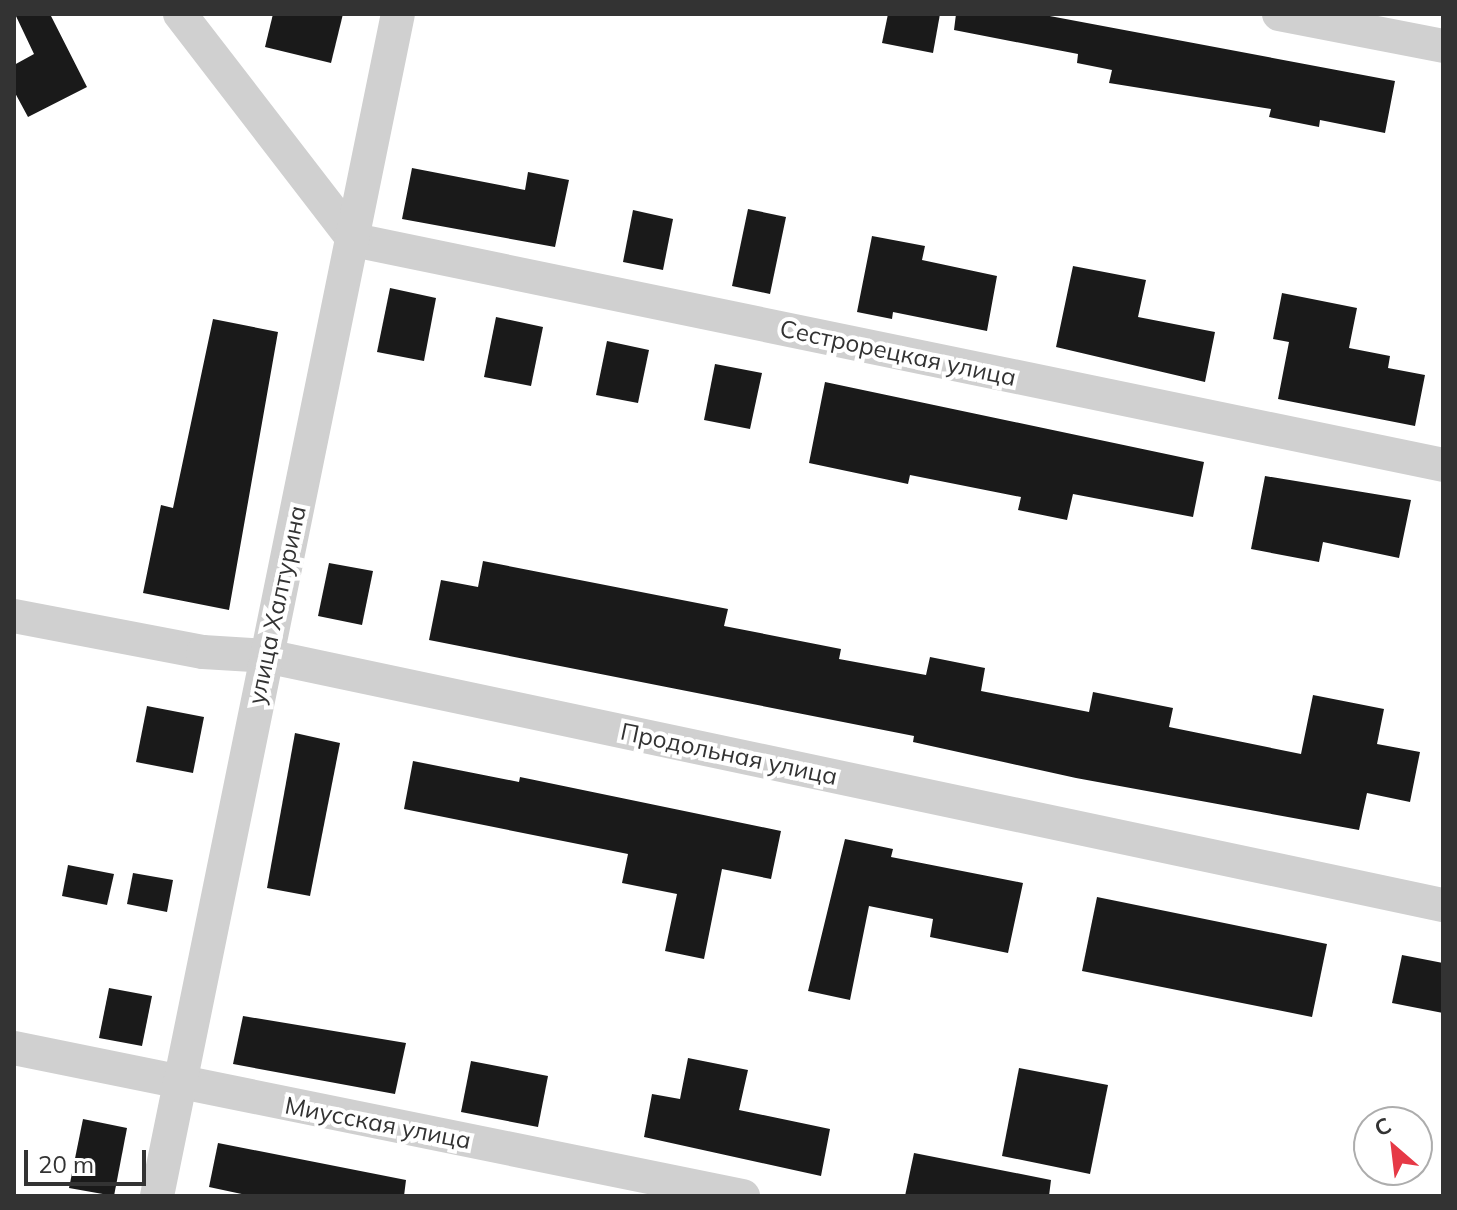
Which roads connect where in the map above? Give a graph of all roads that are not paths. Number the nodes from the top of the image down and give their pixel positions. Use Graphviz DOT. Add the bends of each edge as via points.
graph roads {
  1 [pos="180,14"];
  2 [pos="398,14"];
  3 [pos="1279,14"];
  4 [pos="1443,46"];
  5 [pos="354,240"];
  6 [pos="1443,465"];
  7 [pos="14,616"];
  8 [pos="266,656"];
  9 [pos="1443,905"];
  10 [pos="14,1048"];
  11 [pos="178,1083"];
  12 [pos="157,1196"];
  13 [pos="743,1196"];
  1 -- 5 [label="street"];
  2 -- 5 [label="street, улица Халтурина"];
  3 -- 4 [label="street"];
  5 -- 6 [label="street, Сестрорецкая улица"];
  5 -- 8 [label="street, улица Халтурина"];
  7 -- 8 [label="street, Продольная улица" via="188,650"];
  8 -- 9 [label="street, Продольная улица"];
  8 -- 11 [label="street, улица Халтурина"];
  10 -- 11 [label="street, Миусская улица"];
  11 -- 12 [label="street, улица Халтурина"];
  11 -- 13 [label="street, Миусская улица"];
}
